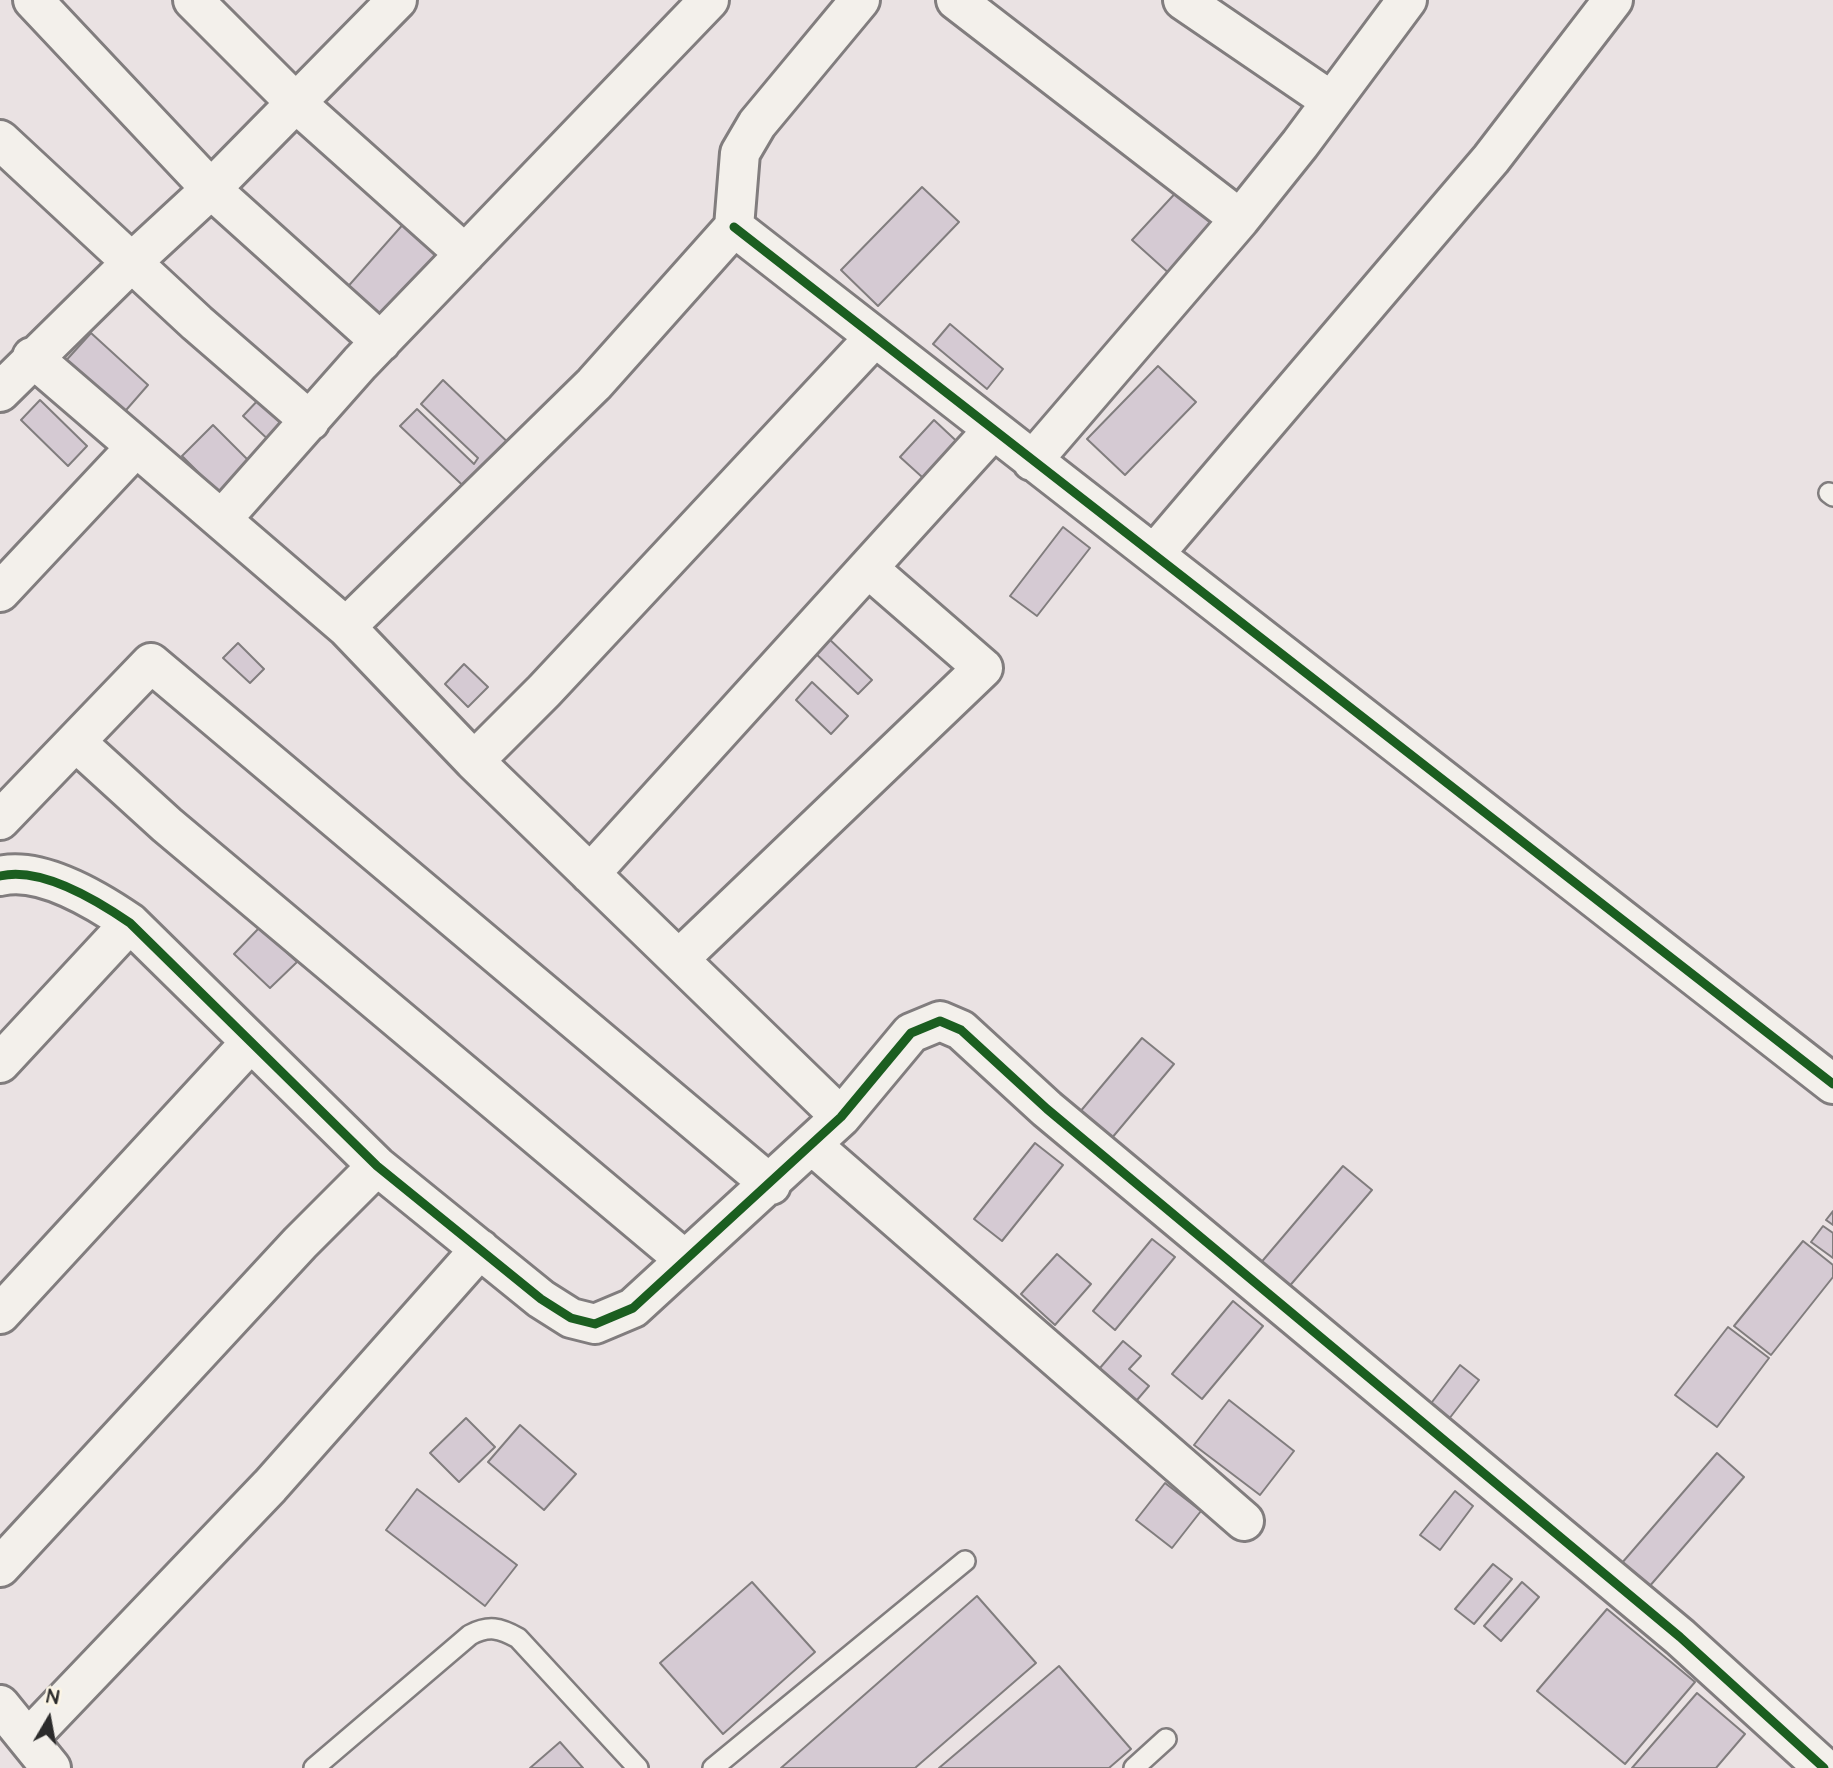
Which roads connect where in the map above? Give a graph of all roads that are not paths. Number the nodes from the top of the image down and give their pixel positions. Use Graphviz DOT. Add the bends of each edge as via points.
graph roads {
  1 [pos="33,0"];
  2 [pos="193,0"];
  3 [pos="397,0"];
  4 [pos="709,0"];
  5 [pos="860,0"];
  6 [pos="956,0"];
  7 [pos="1184,0"];
  8 [pos="1407,0"];
  9 [pos="1613,0"];
  10 [pos="1331,101"];
  11 [pos="296,103"];
  12 [pos="0,140"];
  13 [pos="211,189"];
  14 [pos="1240,219"];
  15 [pos="734,227"];
  16 [pos="465,254"];
  17 [pos="132,262"];
  18 [pos="874,338"];
  19 [pos="381,342"];
  20 [pos="32,357"];
  21 [pos="0,392"];
  22 [pos="310,421"];
  23 [pos="993,430"];
  24 [pos="135,448"];
  25 [pos="1032,461"];
  26 [pos="222,519"];
  27 [pos="1155,553"];
  28 [pos="869,569"];
  29 [pos="0,592"];
  30 [pos="346,627"];
  31 [pos="77,743"];
  32 [pos="474,761"];
  33 [pos="0,820"];
  34 [pos="2,868"];
  35 [pos="590,874"];
  36 [pos="130,923"];
  37 [pos="679,959"];
  38 [pos="251,1042"];
  39 [pos="0,1063"];
  40 [pos="1833,1084"];
  41 [pos="841,1117"];
  42 [pos="812,1145"];
  43 [pos="377,1166"];
  44 [pos="771,1185"];
  45 [pos="480,1249"];
  46 [pos="685,1260"];
  47 [pos="0,1314"];
  48 [pos="1244,1521"];
  49 [pos="965,1561"];
  50 [pos="0,1567"];
  51 [pos="0,1705"];
  52 [pos="1166,1739"];
  53 [pos="40,1754"];
  54 [pos="314,1768"];
  55 [pos="638,1768"];
  56 [pos="713,1768"];
  57 [pos="1134,1768"];
  58 [pos="1824,1768"];
  1 -- 13 [label="street"];
  2 -- 11 [label="street"];
  3 -- 11 [label="street"];
  4 -- 16 [label="street"];
  5 -- 15 [label="street" via="757,124 740,153"];
  6 -- 14 [label="street"];
  7 -- 10 [label="street"];
  8 -- 10 [label="street"];
  9 -- 27 [label="street" via="1491,159"];
  10 -- 14 [label="street"];
  11 -- 13 [label="street"];
  11 -- 16 [label="street"];
  12 -- 17 [label="street"];
  13 -- 17 [label="street"];
  13 -- 19 [label="street"];
  14 -- 25 [label="street"];
  15 -- 18 [label="street"];
  15 -- 30 [label="street" via="594,384"];
  16 -- 19 [label="street"];
  17 -- 20 [label="street"];
  17 -- 22 [label="street"];
  18 -- 23 [label="street"];
  18 -- 32 [label="street"];
  19 -- 22 [label="street"];
  20 -- 21 [label="street"];
  20 -- 24 [label="street"];
  22 -- 26 [label="street"];
  23 -- 25 [label="street"];
  23 -- 28 [label="street"];
  24 -- 26 [label="street"];
  24 -- 29 [label="street"];
  25 -- 27 [label="street"];
  26 -- 30 [label="street"];
  27 -- 40 [label="street"];
  28 -- 35 [label="street"];
  28 -- 37 [label="street" via="983,668"];
  30 -- 32 [label="street"];
  31 -- 33 [label="street"];
  31 -- 44 [label="street" via="151,663"];
  31 -- 46 [label="street" via="167,825"];
  32 -- 35 [label="street"];
  34 -- 36 [label="street" via="54,881 94,898"];
  35 -- 37 [label="street"];
  36 -- 38 [label="street"];
  36 -- 39 [label="street"];
  37 -- 41 [label="street"];
  38 -- 43 [label="street"];
  38 -- 47 [label="street"];
  41 -- 42 [label="street"];
  41 -- 58 [label="street" via="911,1033 940,1021 961,1030 1047,1109 1680,1637"];
  42 -- 44 [label="street"];
  42 -- 48 [label="street"];
  43 -- 45 [label="street"];
  43 -- 50 [label="street"];
  44 -- 46 [label="street"];
  45 -- 46 [label="street" via="506,1274 570,1318 595,1324 633,1308"];
  45 -- 53 [label="street"];
  49 -- 56 [label="lane"];
  51 -- 53 [label="street"];
  52 -- 57 [label="lane"];
  54 -- 55 [label="lane" via="470,1635 489,1628 518,1638"];
}
